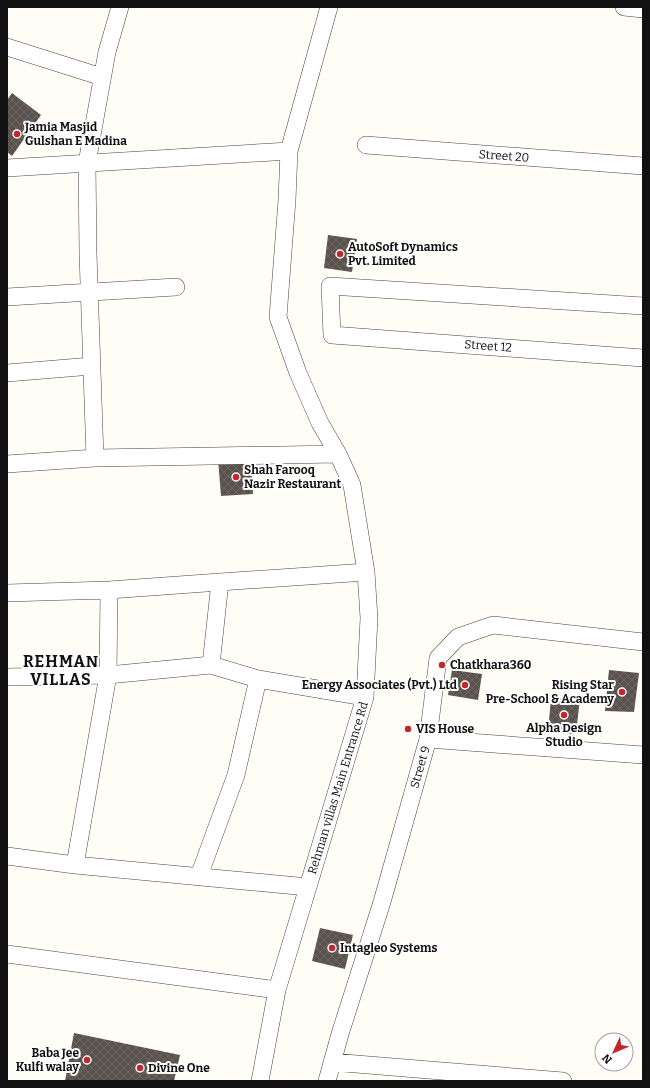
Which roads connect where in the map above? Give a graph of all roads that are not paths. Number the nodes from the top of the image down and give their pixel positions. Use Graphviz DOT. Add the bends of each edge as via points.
graph roads {
  1 [pos="120,7"];
  2 [pos="328,7"];
  3 [pos="624,7"];
  4 [pos="643,8"];
  5 [pos="7,47"];
  6 [pos="102,77"];
  7 [pos="366,145"];
  8 [pos="289,151"];
  9 [pos="87,163"];
  10 [pos="643,166"];
  11 [pos="7,168"];
  12 [pos="176,287"];
  13 [pos="89,292"];
  14 [pos="7,297"];
  15 [pos="643,306"];
  16 [pos="643,358"];
  17 [pos="92,366"];
  18 [pos="7,373"];
  19 [pos="338,454"];
  20 [pos="95,458"];
  21 [pos="7,464"];
  22 [pos="366,572"];
  23 [pos="220,582"];
  24 [pos="109,590"];
  25 [pos="7,593"];
  26 [pos="643,642"];
  27 [pos="211,665"];
  28 [pos="108,674"];
  29 [pos="7,677"];
  30 [pos="258,679"];
  31 [pos="365,697"];
  32 [pos="428,739"];
  33 [pos="643,755"];
  34 [pos="7,856"];
  35 [pos="75,865"];
  36 [pos="199,876"];
  37 [pos="308,887"];
  38 [pos="7,954"];
  39 [pos="277,990"];
  40 [pos="332,1062"];
  41 [pos="260,1081"];
  42 [pos="327,1081"];
  43 [pos="563,1081"];
  1 -- 6 [label="street"];
  2 -- 8 [label="street, Rehman villas Main Entrance Rd"];
  3 -- 4 [label="street"];
  5 -- 6 [label="street"];
  6 -- 9 [label="street"];
  7 -- 10 [label="street, Street 20"];
  8 -- 9 [label="street"];
  8 -- 19 [label="street, Rehman villas Main Entrance Rd" via="278,317 298,373 320,423"];
  9 -- 11 [label="street"];
  9 -- 13 [label="street"];
  12 -- 13 [label="street"];
  13 -- 14 [label="street"];
  13 -- 17 [label="street"];
  15 -- 16 [label="street, Street 12" via="330,286 332,335"];
  17 -- 18 [label="street"];
  17 -- 20 [label="street"];
  19 -- 20 [label="street"];
  19 -- 22 [label="street, Rehman villas Main Entrance Rd" via="352,485"];
  20 -- 21 [label="street"];
  22 -- 23 [label="street"];
  22 -- 31 [label="street, Rehman villas Main Entrance Rd" via="369,618"];
  23 -- 24 [label="street"];
  23 -- 27 [label="street"];
  24 -- 25 [label="street"];
  24 -- 28 [label="street"];
  26 -- 32 [label="street, Street 9" via="493,625 458,637 438,658"];
  27 -- 28 [label="street"];
  27 -- 30 [label="street"];
  28 -- 29 [label="street"];
  28 -- 35 [label="street"];
  30 -- 31 [label="street"];
  30 -- 36 [label="street" via="236,775"];
  31 -- 37 [label="street, Rehman villas Main Entrance Rd"];
  32 -- 33 [label="street"];
  32 -- 40 [label="street, Street 9" via="382,902"];
  34 -- 35 [label="street"];
  35 -- 36 [label="street"];
  36 -- 37 [label="street"];
  37 -- 39 [label="street, Rehman villas Main Entrance Rd"];
  38 -- 39 [label="street"];
  39 -- 41 [label="street, Rehman villas Main Entrance Rd"];
  40 -- 42 [label="street, Street 9"];
  40 -- 43 [label="street"];
}
